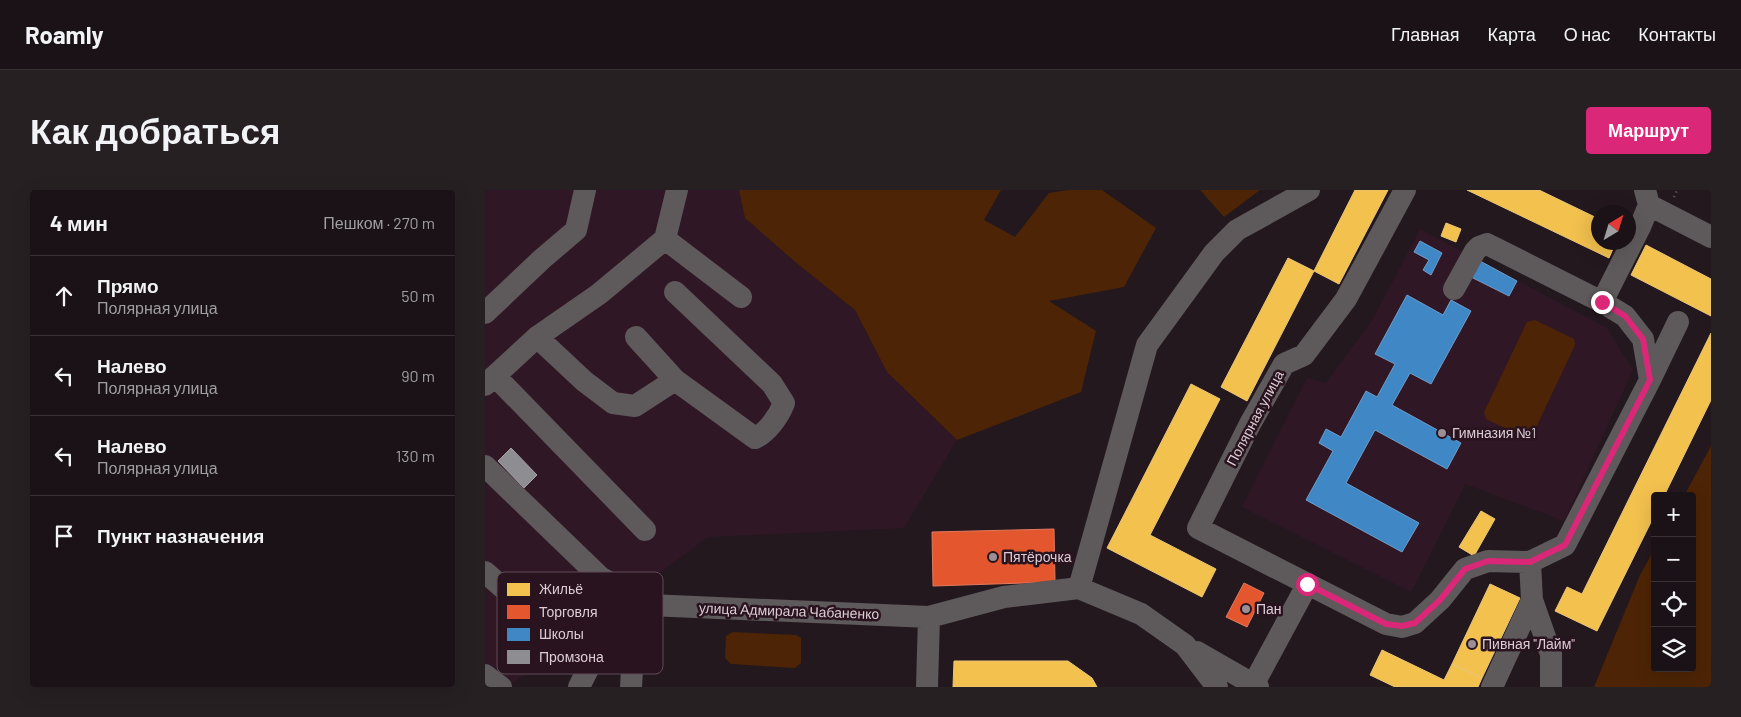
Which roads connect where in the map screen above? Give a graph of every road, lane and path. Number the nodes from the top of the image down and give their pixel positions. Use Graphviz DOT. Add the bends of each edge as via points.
graph roads {
  1 [pos="585,190"];
  2 [pos="677,190"];
  3 [pos="1309,190"];
  4 [pos="1405,190"];
  5 [pos="1647,198"];
  6 [pos="1711,237"];
  7 [pos="665,239"];
  8 [pos="1454,289"];
  9 [pos="675,292"];
  10 [pos="741,297"];
  11 [pos="1602,302"];
  12 [pos="485,313"];
  13 [pos="1678,322"];
  14 [pos="537,337"];
  15 [pos="636,337"];
  16 [pos="675,380"];
  17 [pos="1650,380"];
  18 [pos="490,381"];
  19 [pos="485,466"];
  20 [pos="645,530"];
  21 [pos="1530,562"];
  22 [pos="485,572"];
  23 [pos="596,572"];
  24 [pos="497,583"];
  25 [pos="1307,584"];
  26 [pos="1079,588"];
  27 [pos="1532,600"];
  28 [pos="663,612"];
  29 [pos="929,617"];
  30 [pos="1185,645"];
  31 [pos="586,674"];
  32 [pos="633,674"];
  33 [pos="485,675"];
  34 [pos="1255,686"];
  35 [pos="501,687"];
  36 [pos="579,687"];
  37 [pos="631,687"];
  38 [pos="927,687"];
  39 [pos="1217,687"];
  40 [pos="1492,687"];
  41 [pos="1551,687"];
  1 -- 12 [label="street" via="576,230"];
  2 -- 7 [label="street"];
  3 -- 26 [label="street" via="1237,230 1214,253 1147,345"];
  4 -- 25 [label="street, Полярная улица" via="1346,299 1304,355 1284,364 1197,528"];
  5 -- 6 [label="street"];
  5 -- 11 [label="street" via="1640,227"];
  7 -- 10 [label="street"];
  7 -- 14 [label="street" via="599,294"];
  8 -- 11 [label="street" via="1475,251 1487,244"];
  9 -- 16 [label="street" via="772,384 784,403 762,436 755,438"];
  11 -- 17 [label="street" via="1625,316 1643,339"];
  13 -- 17 [label="street, Полярная улица"];
  14 -- 16 [label="street" via="583,381 613,403 635,406"];
  14 -- 18 [label="street"];
  15 -- 16 [label="street"];
  17 -- 21 [label="street, Полярная улица" via="1565,545"];
  18 -- 20 [label="street"];
  19 -- 23 [label="street"];
  21 -- 25 [label="street, Полярная улица" via="1488,561 1465,569 1440,600 1415,623 1402,626 1386,624"];
  21 -- 27 [label="street"];
  22 -- 24 [label="street"];
  25 -- 34 [label="street"];
  26 -- 29 [label="street, улица Адмирала Чабаненко" via="1004,597"];
  26 -- 30 [label="street, улица Адмирала Чабаненко" via="1141,614"];
  27 -- 40 [label="street"];
  27 -- 41 [label="street" via="1551,654"];
  28 -- 29 [label="street, улица Адмирала Чабаненко"];
  29 -- 38 [label="street"];
  30 -- 34 [label="street, улица Адмирала Чабаненко"];
  30 -- 39 [label="street, улица Адмирала Чабаненко"];
  31 -- 36 [label="street"];
  32 -- 37 [label="street"];
  33 -- 35 [label="street"];
}
